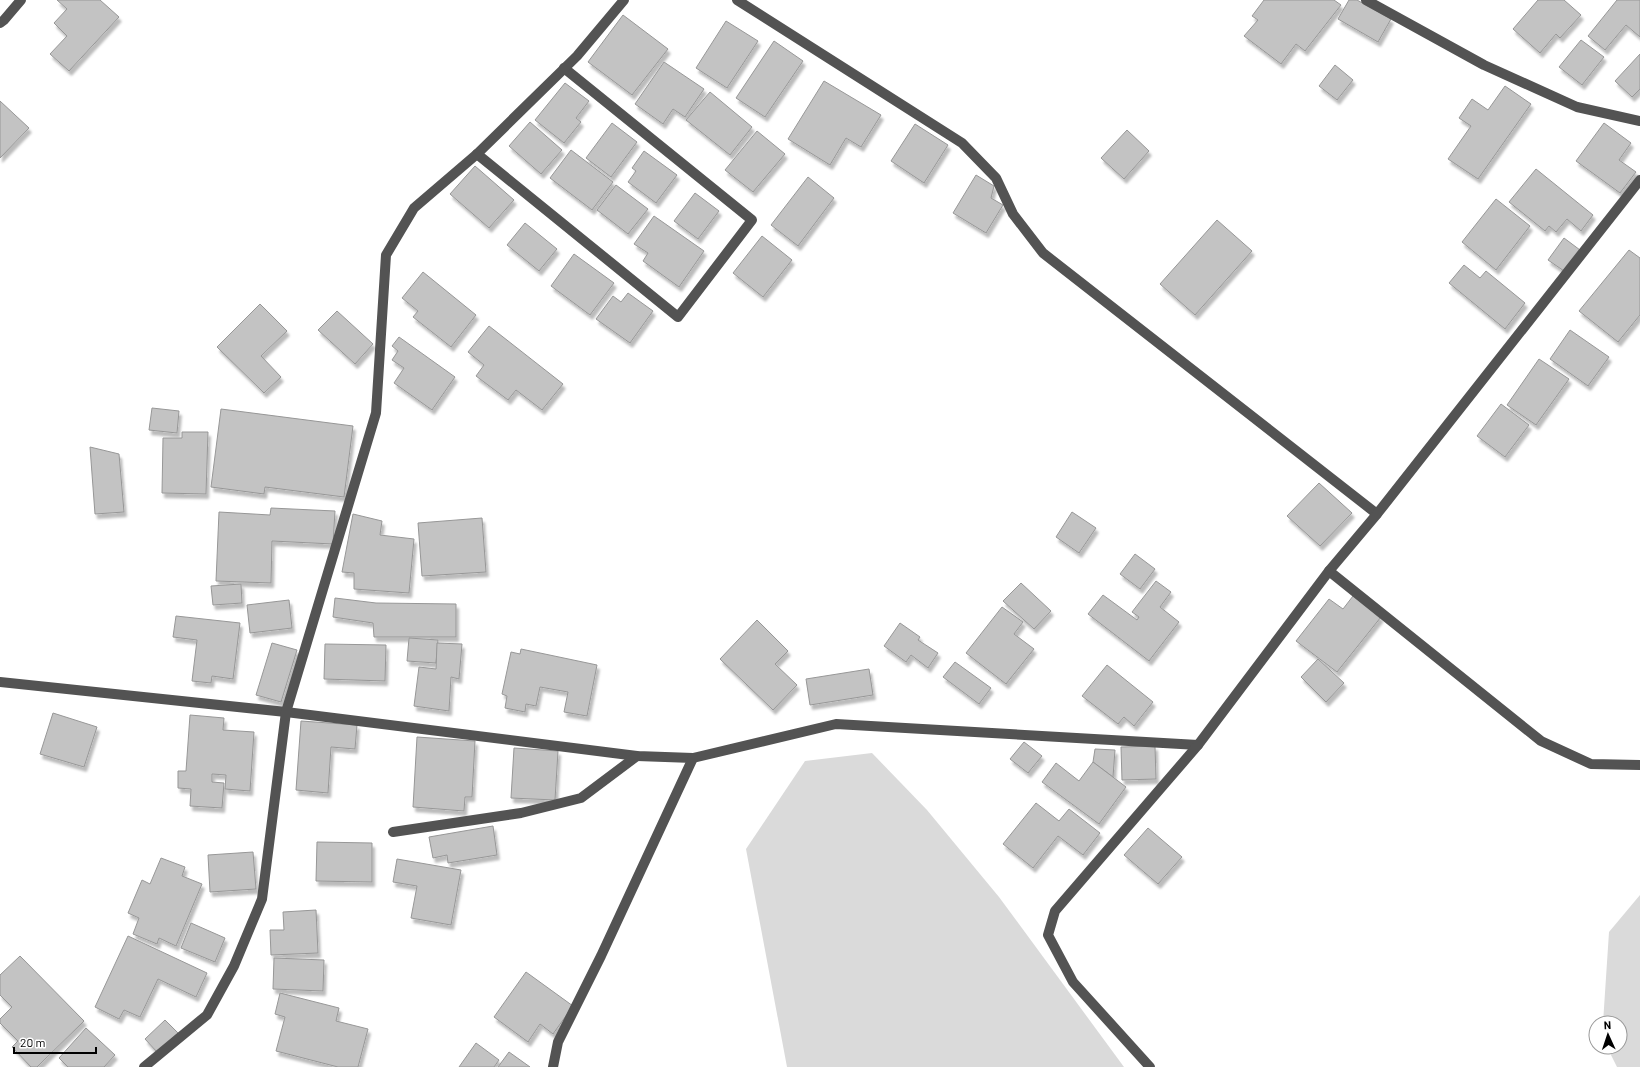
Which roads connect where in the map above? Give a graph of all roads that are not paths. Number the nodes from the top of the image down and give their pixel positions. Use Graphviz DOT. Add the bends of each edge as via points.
graph roads {
  1 [pos="21,0"];
  2 [pos="624,0"];
  3 [pos="737,0"];
  4 [pos="1366,0"];
  5 [pos="0,22"];
  6 [pos="564,68"];
  7 [pos="1640,121"];
  8 [pos="477,154"];
  9 [pos="1640,180"];
  10 [pos="1377,514"];
  11 [pos="1329,571"];
  12 [pos="0,682"];
  13 [pos="286,712"];
  14 [pos="1198,745"];
  15 [pos="637,756"];
  16 [pos="693,758"];
  17 [pos="1640,765"];
  18 [pos="393,832"];
  19 [pos="144,1067"];
  20 [pos="553,1067"];
  21 [pos="1150,1067"];
  1 -- 5 [label="street"];
  2 -- 6 [label="street" via="578,56"];
  3 -- 10 [label="street" via="962,143 996,178 1013,214 1043,253"];
  4 -- 7 [label="street" via="1484,65 1577,107"];
  6 -- 8 [label="street"];
  6 -- 8 [label="street" via="752,220 678,317"];
  8 -- 13 [label="street" via="414,208 386,255 376,413"];
  9 -- 10 [label="street"];
  10 -- 11 [label="street"];
  11 -- 14 [label="street"];
  11 -- 17 [label="street" via="1541,741 1591,764"];
  12 -- 13 [label="street"];
  13 -- 15 [label="street"];
  13 -- 19 [label="street" via="262,899 234,966 207,1015"];
  14 -- 16 [label="street" via="836,724"];
  14 -- 21 [label="street" via="1055,911 1048,935 1073,982"];
  15 -- 16 [label="street"];
  15 -- 18 [label="street" via="581,798 521,813"];
  16 -- 20 [label="street" via="558,1042"];
}
